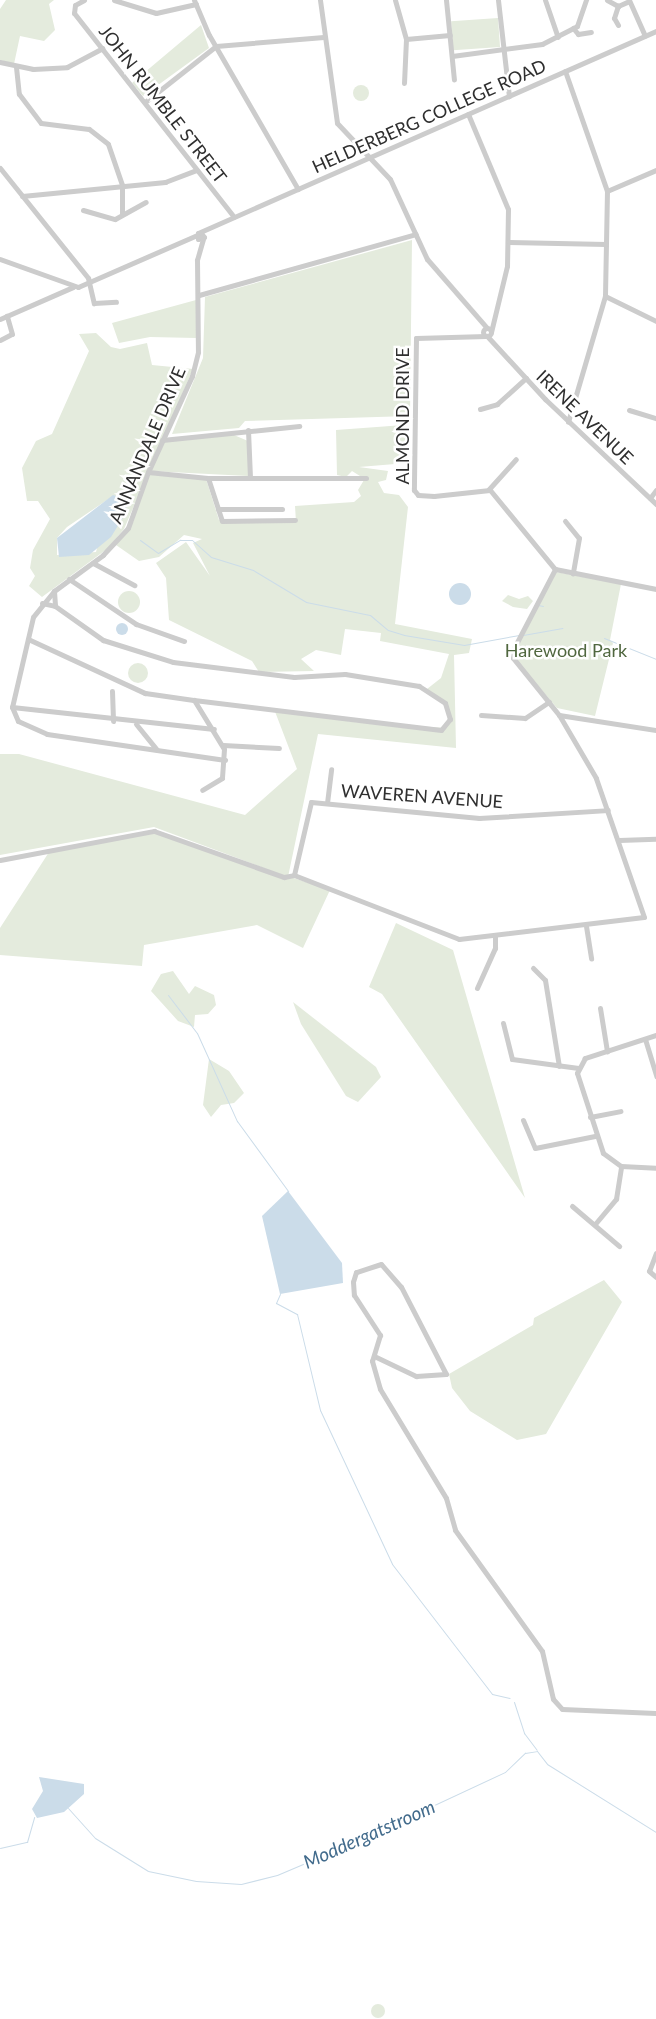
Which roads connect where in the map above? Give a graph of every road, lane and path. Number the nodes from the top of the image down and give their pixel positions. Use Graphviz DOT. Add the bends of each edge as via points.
graph roads {
  1 [pos="84,0"];
  2 [pos="114,0"];
  3 [pos="320,0"];
  4 [pos="395,0"];
  5 [pos="446,0"];
  6 [pos="498,0"];
  7 [pos="545,0"];
  8 [pos="586,0"];
  9 [pos="607,0"];
  10 [pos="195,2"];
  11 [pos="627,2"];
  12 [pos="618,6"];
  13 [pos="618,25"];
  14 [pos="572,29"];
  15 [pos="656,31"];
  16 [pos="591,32"];
  17 [pos="450,34"];
  18 [pos="645,36"];
  19 [pos="324,37"];
  20 [pos="558,37"];
  21 [pos="406,39"];
  22 [pos="216,46"];
  23 [pos="102,48"];
  24 [pos="504,51"];
  25 [pos="452,56"];
  26 [pos="0,62"];
  27 [pos="16,67"];
  28 [pos="565,71"];
  29 [pos="454,80"];
  30 [pos="404,83"];
  31 [pos="509,96"];
  32 [pos="144,102"];
  33 [pos="468,114"];
  34 [pos="371,157"];
  35 [pos="0,168"];
  36 [pos="197,170"];
  37 [pos="656,170"];
  38 [pos="122,184"];
  39 [pos="298,189"];
  40 [pos="607,192"];
  41 [pos="22,196"];
  42 [pos="146,202"];
  43 [pos="83,210"];
  44 [pos="125,213"];
  45 [pos="234,217"];
  46 [pos="416,234"];
  47 [pos="200,237"];
  48 [pos="508,242"];
  49 [pos="606,244"];
  50 [pos="0,260"];
  51 [pos="89,284"];
  52 [pos="73,287"];
  53 [pos="199,295"];
  54 [pos="605,296"];
  55 [pos="116,302"];
  56 [pos="474,314"];
  57 [pos="6,316"];
  58 [pos="493,317"];
  59 [pos="479,318"];
  60 [pos="0,319"];
  61 [pos="656,321"];
  62 [pos="487,332"];
  63 [pos="0,340"];
  64 [pos="526,378"];
  65 [pos="480,409"];
  66 [pos="628,410"];
  67 [pos="656,418"];
  68 [pos="568,422"];
  69 [pos="299,426"];
  70 [pos="248,430"];
  71 [pos="241,432"];
  72 [pos="249,438"];
  73 [pos="162,440"];
  74 [pos="516,459"];
  75 [pos="148,472"];
  76 [pos="208,478"];
  77 [pos="250,478"];
  78 [pos="366,478"];
  79 [pos="488,489"];
  80 [pos="656,490"];
  81 [pos="650,498"];
  82 [pos="656,504"];
  83 [pos="218,509"];
  84 [pos="282,509"];
  85 [pos="294,520"];
  86 [pos="565,521"];
  87 [pos="93,562"];
  88 [pos="555,569"];
  89 [pos="574,573"];
  90 [pos="69,578"];
  91 [pos="134,585"];
  92 [pos="656,589"];
  93 [pos="54,591"];
  94 [pos="42,603"];
  95 [pos="55,606"];
  96 [pos="28,639"];
  97 [pos="184,641"];
  98 [pos="112,691"];
  99 [pos="194,700"];
  100 [pos="549,702"];
  101 [pos="12,707"];
  102 [pos="481,715"];
  103 [pos="559,715"];
  104 [pos="113,721"];
  105 [pos="136,724"];
  106 [pos="214,729"];
  107 [pos="656,730"];
  108 [pos="223,745"];
  109 [pos="279,748"];
  110 [pos="157,750"];
  111 [pos="224,760"];
  112 [pos="331,769"];
  113 [pos="202,790"];
  114 [pos="326,803"];
  115 [pos="608,810"];
  116 [pos="656,839"];
  117 [pos="619,840"];
  118 [pos="0,860"];
  119 [pos="294,875"];
  120 [pos="586,926"];
  121 [pos="495,935"];
  122 [pos="591,959"];
  123 [pos="533,968"];
  124 [pos="477,988"];
  125 [pos="600,1008"];
  126 [pos="504,1023"];
  127 [pos="656,1035"];
  128 [pos="645,1039"];
  129 [pos="607,1051"];
  130 [pos="559,1066"];
  131 [pos="578,1068"];
  132 [pos="656,1076"];
  133 [pos="620,1111"];
  134 [pos="590,1118"];
  135 [pos="523,1120"];
  136 [pos="595,1136"];
  137 [pos="621,1166"];
  138 [pos="656,1168"];
  139 [pos="572,1206"];
  140 [pos="595,1224"];
  141 [pos="619,1246"];
  142 [pos="656,1253"];
  143 [pos="656,1277"];
  144 [pos="374,1356"];
  145 [pos="656,1713"];
  1 -- 23 [label="street, JOHN RUMBLE STREET" via="74,7"];
  2 -- 10 [label="street" via="156,13"];
  3 -- 19 [label="street, IRENE AVENUE"];
  4 -- 21 [label="street"];
  5 -- 17 [label="street"];
  6 -- 24 [label="street"];
  7 -- 20 [label="street"];
  8 -- 14 [label="street" via="582,18"];
  9 -- 12 [label="street"];
  10 -- 22 [label="street"];
  11 -- 12 [label="street"];
  11 -- 18 [label="street"];
  12 -- 13 [label="street" via="614,18"];
  14 -- 16 [label="street" via="578,34"];
  14 -- 20 [label="street"];
  15 -- 18 [label="street, HELDERBERG COLLEGE ROAD"];
  17 -- 21 [label="street"];
  17 -- 25 [label="street"];
  18 -- 28 [label="street, HELDERBERG COLLEGE ROAD"];
  19 -- 22 [label="street"];
  19 -- 34 [label="street, IRENE AVENUE" via="337,123"];
  20 -- 24 [label="street" via="536,46"];
  21 -- 30 [label="street"];
  22 -- 32 [label="street"];
  22 -- 39 [label="street"];
  23 -- 27 [label="street" via="72,66"];
  23 -- 32 [label="street, JOHN RUMBLE STREET"];
  24 -- 25 [label="street"];
  24 -- 31 [label="street"];
  25 -- 29 [label="street"];
  26 -- 27 [label="street"];
  27 -- 38 [label="street" via="20,94 34,117 45,126 85,128 101,135 115,156"];
  28 -- 31 [label="street, HELDERBERG COLLEGE ROAD"];
  28 -- 40 [label="street"];
  31 -- 33 [label="street, HELDERBERG COLLEGE ROAD"];
  32 -- 36 [label="street, JOHN RUMBLE STREET"];
  33 -- 34 [label="street, HELDERBERG COLLEGE ROAD"];
  33 -- 48 [label="street" via="508,204"];
  34 -- 39 [label="street, HELDERBERG COLLEGE ROAD"];
  34 -- 46 [label="street, IRENE AVENUE" via="392,182"];
  35 -- 41 [label="street"];
  36 -- 38 [label="street" via="165,182"];
  36 -- 45 [label="street, JOHN RUMBLE STREET"];
  37 -- 40 [label="street"];
  38 -- 41 [label="street"];
  38 -- 44 [label="street"];
  39 -- 45 [label="street, HELDERBERG COLLEGE ROAD"];
  40 -- 49 [label="street"];
  41 -- 51 [label="street"];
  42 -- 44 [label="street"];
  43 -- 44 [label="street" via="111,219"];
  45 -- 47 [label="street, HELDERBERG COLLEGE ROAD"];
  46 -- 53 [label="street"];
  46 -- 56 [label="street, IRENE AVENUE" via="430,262"];
  47 -- 51 [label="street, HELDERBERG COLLEGE ROAD"];
  47 -- 53 [label="street, ANNANDALE DRIVE"];
  48 -- 49 [label="street"];
  48 -- 58 [label="street"];
  49 -- 54 [label="street"];
  50 -- 52 [label="street"];
  51 -- 52 [label="street, HELDERBERG COLLEGE ROAD"];
  51 -- 55 [label="street" via="94,304"];
  52 -- 57 [label="street, HELDERBERG COLLEGE ROAD"];
  53 -- 73 [label="street, ANNANDALE DRIVE" via="198,358"];
  54 -- 61 [label="street"];
  54 -- 68 [label="street"];
  56 -- 59 [label="street, IRENE AVENUE"];
  56 -- 62 [label="street, IRENE AVENUE"];
  57 -- 60 [label="street, HELDERBERG COLLEGE ROAD"];
  57 -- 63 [label="street" via="13,333"];
  58 -- 59 [label="street"];
  58 -- 62 [label="street"];
  59 -- 62 [label="street, IRENE AVENUE"];
  62 -- 64 [label="street, IRENE AVENUE"];
  62 -- 79 [label="street, ALMOND DRIVE" via="416,338 414,490 418,495 434,496"];
  64 -- 65 [label="street" via="494,407"];
  64 -- 68 [label="street, IRENE AVENUE"];
  66 -- 67 [label="street"];
  68 -- 81 [label="street, IRENE AVENUE"];
  69 -- 70 [label="street"];
  70 -- 71 [label="street"];
  70 -- 72 [label="street"];
  71 -- 72 [label="street"];
  71 -- 73 [label="street"];
  72 -- 77 [label="street"];
  73 -- 75 [label="street, ANNANDALE DRIVE"];
  74 -- 79 [label="street"];
  75 -- 76 [label="street"];
  75 -- 87 [label="street, ANNANDALE DRIVE" via="128,528"];
  76 -- 77 [label="street"];
  76 -- 83 [label="street"];
  77 -- 78 [label="street"];
  79 -- 88 [label="street"];
  80 -- 81 [label="street"];
  81 -- 82 [label="street, IRENE AVENUE"];
  83 -- 84 [label="street"];
  83 -- 85 [label="street" via="223,522"];
  86 -- 89 [label="street" via="578,538"];
  87 -- 90 [label="street, ANNANDALE DRIVE"];
  87 -- 91 [label="street"];
  88 -- 89 [label="street"];
  88 -- 100 [label="street" via="513,654"];
  89 -- 92 [label="street"];
  90 -- 93 [label="street, ANNANDALE DRIVE"];
  90 -- 97 [label="street" via="136,624"];
  93 -- 94 [label="street, ANNANDALE DRIVE"];
  93 -- 95 [label="street"];
  94 -- 95 [label="street"];
  94 -- 96 [label="street, ANNANDALE DRIVE" via="33,617"];
  95 -- 99 [label="street" via="102,640 172,662 294,677 345,674 419,686 446,703 450,719 442,730"];
  96 -- 99 [label="street" via="145,693"];
  96 -- 101 [label="street, ANNANDALE DRIVE"];
  98 -- 104 [label="street"];
  99 -- 106 [label="street"];
  100 -- 102 [label="street" via="525,718"];
  100 -- 103 [label="street"];
  101 -- 104 [label="street"];
  101 -- 110 [label="street, ANNANDALE DRIVE" via="20,722 47,734"];
  103 -- 107 [label="street"];
  103 -- 115 [label="street" via="596,778"];
  104 -- 105 [label="street"];
  105 -- 106 [label="street"];
  105 -- 110 [label="street"];
  106 -- 108 [label="street"];
  108 -- 109 [label="street"];
  108 -- 111 [label="street"];
  110 -- 111 [label="street"];
  111 -- 113 [label="street" via="221,779"];
  112 -- 114 [label="street"];
  114 -- 115 [label="street, WAVEREN AVENUE" via="478,818"];
  114 -- 119 [label="street, WAVEREN AVENUE" via="307,806"];
  115 -- 117 [label="street"];
  116 -- 117 [label="street"];
  117 -- 120 [label="street" via="644,917"];
  118 -- 119 [label="street" via="154,831 284,877"];
  119 -- 121 [label="street" via="454,938"];
  120 -- 121 [label="street"];
  120 -- 122 [label="street"];
  121 -- 124 [label="street" via="495,948"];
  123 -- 130 [label="street" via="545,980"];
  125 -- 129 [label="street"];
  126 -- 130 [label="street" via="512,1059"];
  127 -- 128 [label="street"];
  128 -- 129 [label="street"];
  128 -- 132 [label="street"];
  129 -- 131 [label="street" via="582,1060"];
  130 -- 131 [label="street"];
  131 -- 134 [label="street"];
  133 -- 134 [label="street"];
  134 -- 136 [label="street"];
  135 -- 136 [label="street" via="531,1146 549,1149"];
  136 -- 137 [label="street" via="603,1153"];
  137 -- 138 [label="street"];
  137 -- 140 [label="street" via="616,1199"];
  139 -- 140 [label="street"];
  140 -- 141 [label="street"];
  142 -- 143 [label="street" via="649,1271"];
  144 -- 144 [label="street" via="380,1335 354,1295 353,1277 364,1268 381,1264 401,1287 446,1374 416,1376"];
  144 -- 145 [label="street" via="380,1389 446,1498 455,1530 542,1651 551,1697 562,1708"];
}
